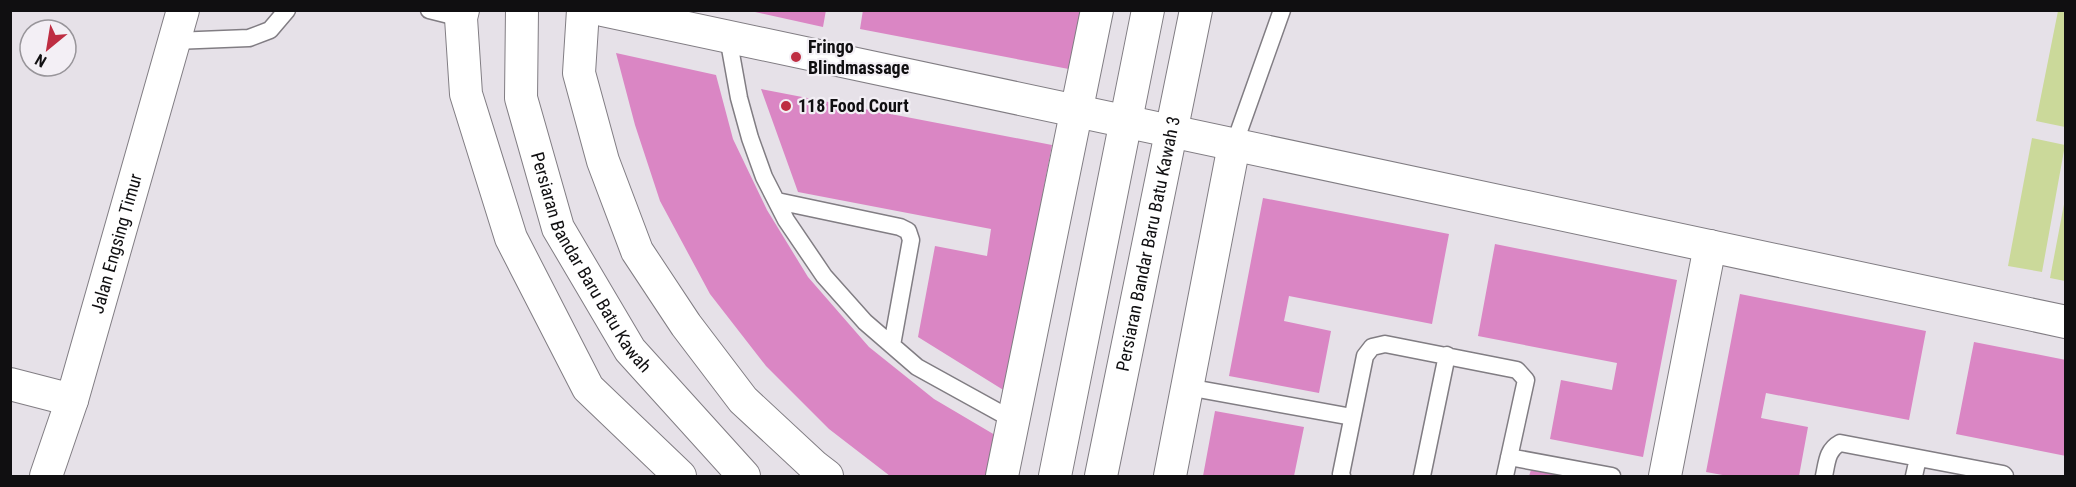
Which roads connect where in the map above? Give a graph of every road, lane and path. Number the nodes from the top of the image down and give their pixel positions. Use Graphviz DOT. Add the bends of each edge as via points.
graph roads {
  1 [pos="183,10"];
  2 [pos="287,10"];
  3 [pos="429,10"];
  4 [pos="522,10"];
  5 [pos="583,10"];
  6 [pos="603,10"];
  7 [pos="1097,10"];
  8 [pos="1148,10"];
  9 [pos="1196,10"];
  10 [pos="1282,10"];
  11 [pos="462,14"];
  12 [pos="728,37"];
  13 [pos="174,41"];
  14 [pos="1077,111"];
  15 [pos="1125,122"];
  16 [pos="1171,131"];
  17 [pos="1234,145"];
  18 [pos="777,201"];
  19 [pos="1710,246"];
  20 [pos="2066,322"];
  21 [pos="892,345"];
  22 [pos="1448,355"];
  23 [pos="10,384"];
  24 [pos="1187,387"];
  25 [pos="72,400"];
  26 [pos="1352,417"];
  27 [pos="1013,420"];
  28 [pos="1509,458"];
  29 [pos="1918,458"];
  30 [pos="46,477"];
  31 [pos="680,477"];
  32 [pos="744,477"];
  33 [pos="827,477"];
  34 [pos="1002,477"];
  35 [pos="1055,477"];
  36 [pos="1101,477"];
  37 [pos="1170,477"];
  38 [pos="1342,477"];
  39 [pos="1422,477"];
  40 [pos="1505,477"];
  41 [pos="1612,477"];
  42 [pos="1665,477"];
  43 [pos="1824,477"];
  44 [pos="1914,477"];
  45 [pos="2005,477"];
  1 -- 13 [label="street, Jalan Engsing Timur"];
  2 -- 13 [label="lane" via="270,30 249,38"];
  3 -- 11 [label="lane"];
  4 -- 32 [label="street, Persiaran Bandar Baru Batu Kawah" via="521,98 558,228 630,350"];
  5 -- 33 [label="street" via="579,73 603,161 637,250 686,325 743,400"];
  6 -- 12 [label="street"];
  7 -- 14 [label="street"];
  8 -- 15 [label="street"];
  9 -- 16 [label="street, Persiaran Bandar Baru Batu Kawah 3"];
  10 -- 17 [label="lane"];
  11 -- 31 [label="street" via="466,94 511,238 588,388"];
  12 -- 14 [label="street"];
  12 -- 18 [label="lane" via="750,138"];
  13 -- 25 [label="street, Jalan Engsing Timur"];
  14 -- 15 [label="street"];
  14 -- 27 [label="street"];
  15 -- 16 [label="street"];
  15 -- 35 [label="street"];
  16 -- 17 [label="street"];
  16 -- 36 [label="street, Persiaran Bandar Baru Batu Kawah 3"];
  17 -- 19 [label="street"];
  17 -- 24 [label="street"];
  18 -- 21 [label="lane" via="824,276 865,322"];
  18 -- 21 [label="lane" via="908,231 911,240"];
  19 -- 20 [label="street"];
  19 -- 42 [label="street"];
  21 -- 27 [label="lane" via="917,367"];
  22 -- 26 [label="lane" via="1385,344 1372,347 1365,356"];
  22 -- 28 [label="lane" via="1517,370 1526,380"];
  22 -- 39 [label="lane"];
  23 -- 25 [label="street"];
  24 -- 26 [label="lane"];
  24 -- 37 [label="street"];
  25 -- 30 [label="street, Jalan Engsing Timur"];
  26 -- 38 [label="lane"];
  27 -- 34 [label="street"];
  28 -- 40 [label="lane"];
  28 -- 41 [label="lane"];
  29 -- 43 [label="lane" via="1840,443 1828,453"];
  29 -- 44 [label="lane"];
  29 -- 45 [label="lane"];
}
